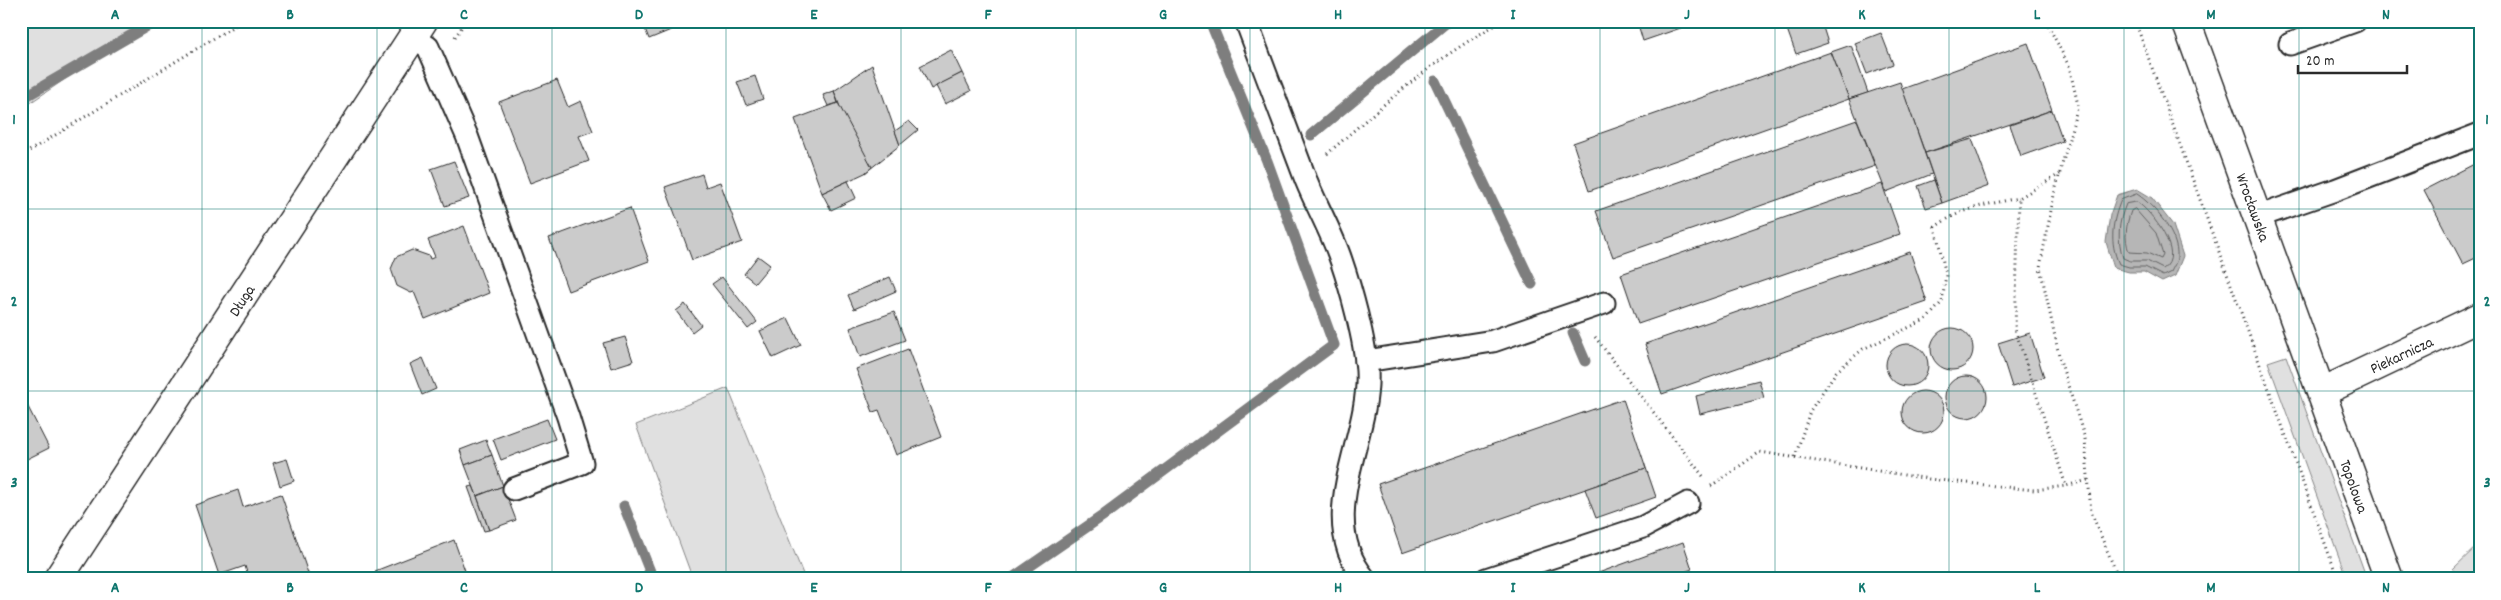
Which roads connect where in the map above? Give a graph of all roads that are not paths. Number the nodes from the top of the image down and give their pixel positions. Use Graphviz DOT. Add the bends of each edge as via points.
graph roads {
  1 [pos="1246,21"];
  2 [pos="2186,21"];
  3 [pos="2355,21"];
  4 [pos="418,29"];
  5 [pos="2290,44"];
  6 [pos="2480,134"];
  7 [pos="2257,217"];
  8 [pos="1604,303"];
  9 [pos="2480,317"];
  10 [pos="1366,362"];
  11 [pos="2322,392"];
  12 [pos="514,489"];
  13 [pos="1688,504"];
  14 [pos="58,579"];
  15 [pos="1365,579"];
  16 [pos="1486,579"];
  17 [pos="2389,579"];
  1 -- 10 [label="lane" via="1307,182 1341,260"];
  2 -- 7 [label="street, Wrocławska"];
  3 -- 5 [label="lane"];
  4 -- 12 [label="lane" via="467,136 582,463"];
  4 -- 14 [label="street, Długa"];
  6 -- 7 [label="lane"];
  7 -- 11 [label="street, Wrocławska"];
  8 -- 10 [label="lane" via="1493,341"];
  9 -- 11 [label="street, Piekarnicza"];
  10 -- 15 [label="lane" via="1364,404 1342,515 1346,544"];
  11 -- 17 [label="street, Topolowa"];
  13 -- 16 [label="lane" via="1643,527"];
}
